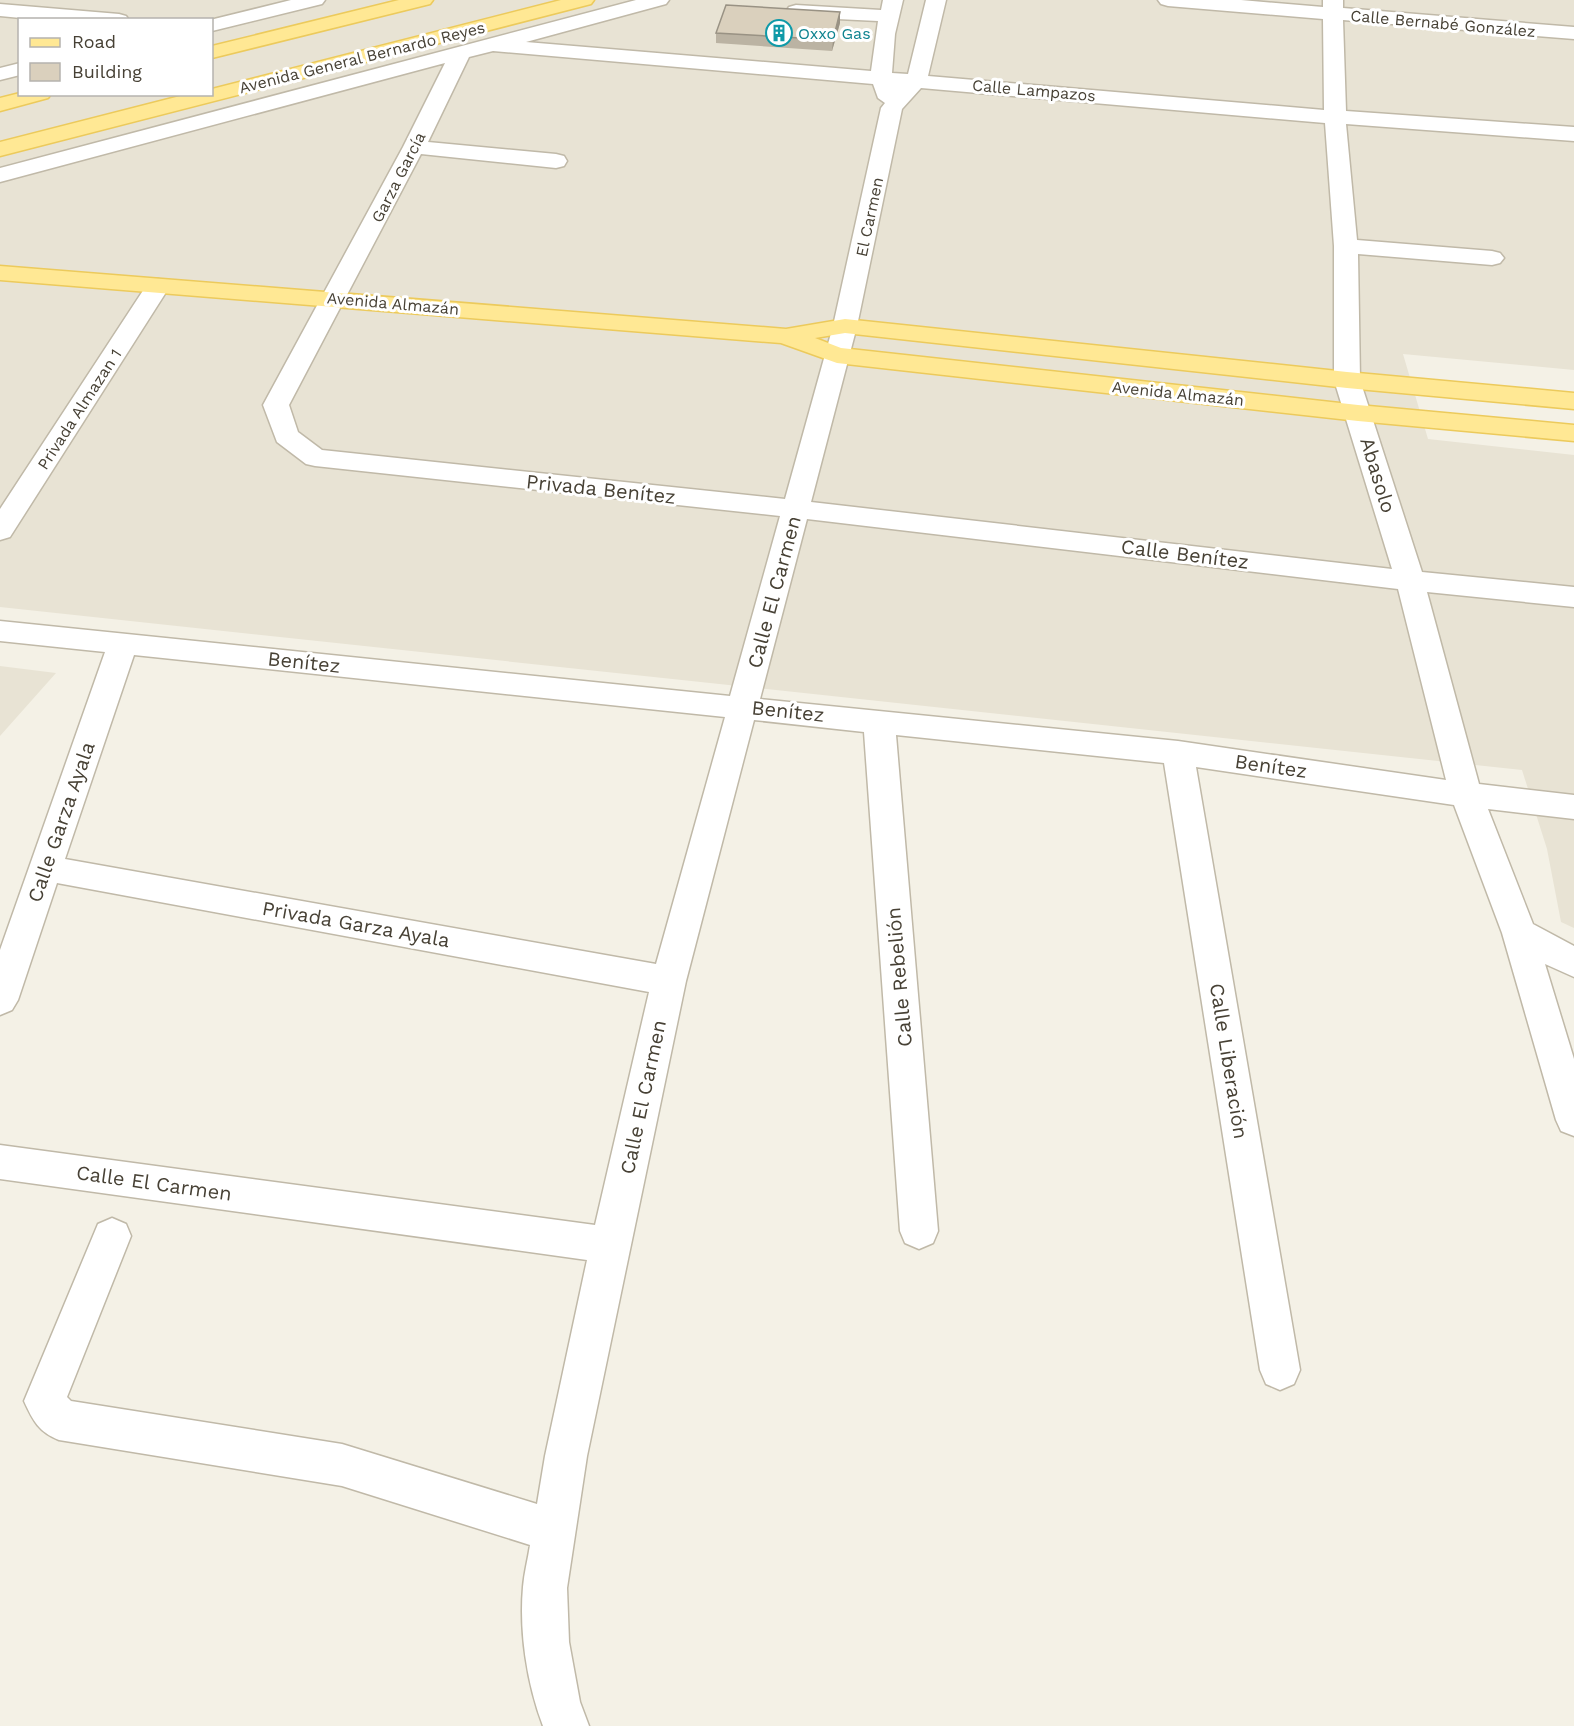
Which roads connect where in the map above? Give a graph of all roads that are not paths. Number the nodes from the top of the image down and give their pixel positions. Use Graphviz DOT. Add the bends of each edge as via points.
graph roads {
  1 [pos="78,0"];
  2 [pos="315,0"];
  3 [pos="423,0"];
  4 [pos="584,0"];
  5 [pos="659,0"];
  6 [pos="936,0"];
  7 [pos="1168,0"];
  8 [pos="1333,7"];
  9 [pos="892,8"];
  10 [pos="0,10"];
  11 [pos="62,17"];
  12 [pos="81,18"];
  13 [pos="785,19"];
  14 [pos="213,25"];
  15 [pos="1574,33"];
  16 [pos="493,45"];
  17 [pos="775,47"];
  18 [pos="213,52"];
  19 [pos="460,54"];
  20 [pos="769,68"];
  21 [pos="881,77"];
  22 [pos="917,80"];
  23 [pos="213,95"];
  24 [pos="34,96"];
  25 [pos="208,96"];
  26 [pos="0,105"];
  27 [pos="892,108"];
  28 [pos="1335,117"];
  29 [pos="1574,134"];
  30 [pos="414,147"];
  31 [pos="0,149"];
  32 [pos="556,161"];
  33 [pos="0,175"];
  34 [pos="1346,246"];
  35 [pos="1492,258"];
  36 [pos="3,277"];
  37 [pos="158,286"];
  38 [pos="334,298"];
  39 [pos="841,341"];
  40 [pos="1347,380"];
  41 [pos="1574,401"];
  42 [pos="1358,413"];
  43 [pos="1574,433"];
  44 [pos="405,468"];
  45 [pos="796,509"];
  46 [pos="0,531"];
  47 [pos="1410,581"];
  48 [pos="1574,597"];
  49 [pos="0,631"];
  50 [pos="123,644"];
  51 [pos="744,706"];
  52 [pos="879,722"];
  53 [pos="1179,753"];
  54 [pos="1466,795"];
  55 [pos="1574,807"];
  56 [pos="44,868"];
  57 [pos="1519,933"];
  58 [pos="1574,963"];
  59 [pos="669,981"];
  60 [pos="0,1000"];
  61 [pos="1574,1120"];
  62 [pos="0,1162"];
  63 [pos="919,1232"];
  64 [pos="112,1236"];
  65 [pos="610,1245"];
  66 [pos="1280,1370"];
  67 [pos="553,1531"];
  68 [pos="566,1726"];
  1 -- 11 [label="street"];
  2 -- 14 [label="street"];
  3 -- 18 [label="main road"];
  4 -- 23 [label="main road, Avenida General Bernardo Reyes"];
  5 -- 16 [label="street"];
  6 -- 22 [label="street, El Carmen"];
  7 -- 8 [label="street, Calle Bernabé González"];
  8 -- 15 [label="street, Calle Bernabé González"];
  8 -- 28 [label="street, Abasolo"];
  9 -- 13 [label="street" via="797,10"];
  9 -- 21 [label="street"];
  10 -- 11 [label="street"];
  11 -- 12 [label="street"];
  16 -- 19 [label="street"];
  16 -- 20 [label="street, Calle Lampazos"];
  17 -- 20 [label="street"];
  19 -- 30 [label="street, Garza García"];
  19 -- 33 [label="street"];
  20 -- 21 [label="street, Calle Lampazos"];
  21 -- 22 [label="street, Calle Lampazos"];
  21 -- 27 [label="street"];
  22 -- 27 [label="street, El Carmen"];
  22 -- 28 [label="street, Calle Lampazos"];
  24 -- 26 [label="main road"];
  25 -- 31 [label="main road, Avenida General Bernardo Reyes"];
  27 -- 39 [label="street, El Carmen"];
  28 -- 29 [label="street, Calle Lampazos"];
  28 -- 34 [label="street, Abasolo"];
  30 -- 32 [label="street"];
  30 -- 38 [label="street, Garza García"];
  34 -- 35 [label="street"];
  34 -- 40 [label="street, Abasolo"];
  36 -- 37 [label="main road, Avenida Almazán"];
  37 -- 38 [label="main road, Avenida Almazán"];
  37 -- 46 [label="street, Privada Almazan 1"];
  38 -- 39 [label="main road, Avenida Almazán"];
  38 -- 44 [label="street, Garza García" via="276,405 286,436 315,458"];
  39 -- 40 [label="main road, Avenida Almazán"];
  39 -- 42 [label="main road, Avenida Almazán"];
  39 -- 45 [label="street, Calle El Carmen"];
  40 -- 41 [label="main road, Avenida Almazán"];
  40 -- 42 [label="street, Abasolo"];
  42 -- 43 [label="main road, Avenida Almazán"];
  42 -- 47 [label="street, Abasolo"];
  44 -- 45 [label="street, Privada Benítez"];
  45 -- 47 [label="street, Calle Benítez"];
  45 -- 51 [label="street, Calle El Carmen"];
  47 -- 48 [label="street, Calle Benítez"];
  47 -- 54 [label="street, Abasolo"];
  49 -- 50 [label="street, Benítez"];
  50 -- 51 [label="street, Benítez"];
  50 -- 56 [label="street, Calle Garza Ayala"];
  51 -- 52 [label="street, Benítez"];
  51 -- 59 [label="street, Calle El Carmen"];
  52 -- 53 [label="street, Benítez"];
  52 -- 63 [label="street, Calle Rebelión"];
  53 -- 54 [label="street, Benítez"];
  53 -- 66 [label="street, Calle Liberación"];
  54 -- 55 [label="street, Benítez"];
  54 -- 57 [label="street, Abasolo"];
  56 -- 59 [label="street, Privada Garza Ayala"];
  56 -- 60 [label="street, Calle Garza Ayala"];
  57 -- 58 [label="street"];
  57 -- 61 [label="street, Abasolo"];
  59 -- 65 [label="street, Calle El Carmen"];
  62 -- 65 [label="street, Calle El Carmen"];
  64 -- 67 [label="street" via="45,1401 59,1419 342,1465"];
  65 -- 67 [label="street"];
  67 -- 68 [label="street" via="544,1588 547,1642 557,1702"];
}
